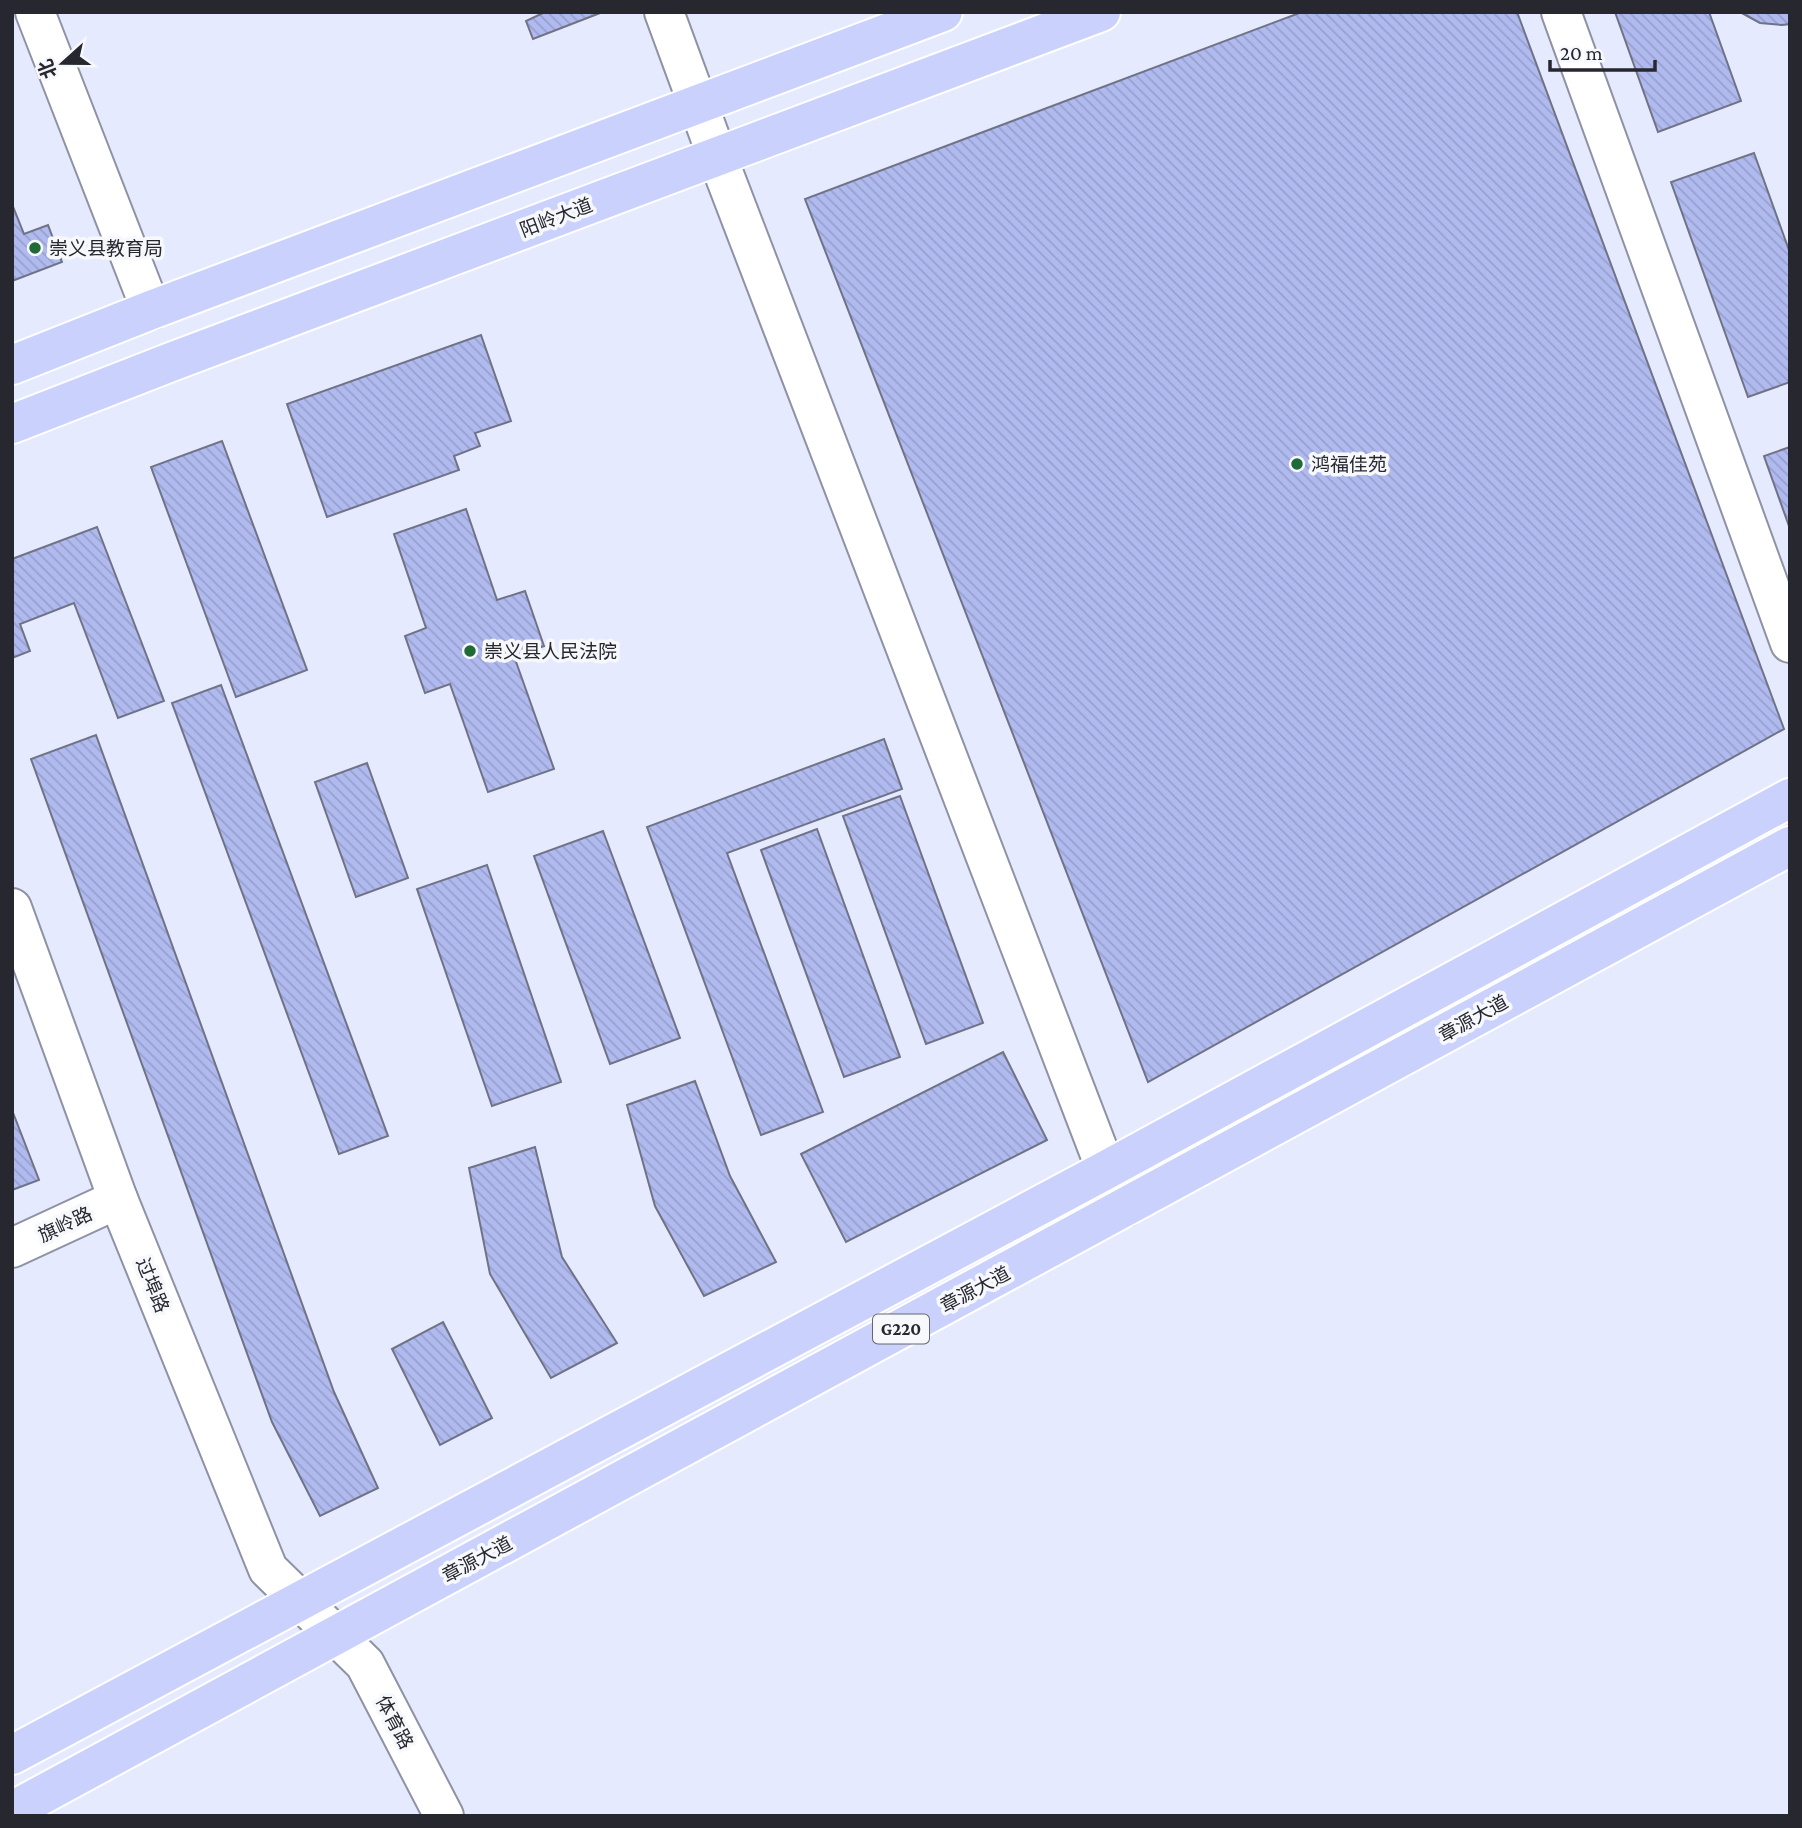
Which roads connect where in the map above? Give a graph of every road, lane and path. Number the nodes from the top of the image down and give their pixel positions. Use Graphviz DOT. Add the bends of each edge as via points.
graph roads {
  1 [pos="35,12"];
  2 [pos="664,12"];
  3 [pos="943,12"];
  4 [pos="1101,12"];
  5 [pos="1561,12"];
  6 [pos="699,105"];
  7 [pos="718,156"];
  8 [pos="151,310"];
  9 [pos="12,365"];
  10 [pos="12,424"];
  11 [pos="1790,643"];
  12 [pos="1790,798"];
  13 [pos="1790,846"];
  14 [pos="12,908"];
  15 [pos="1105,1170"];
  16 [pos="118,1199"];
  17 [pos="1125,1207"];
  18 [pos="12,1248"];
  19 [pos="301,1600"];
  20 [pos="337,1635"];
  21 [pos="12,1755"];
  22 [pos="12,1811"];
  23 [pos="444,1816"];
  1 -- 8 [label="street"];
  2 -- 6 [label="street"];
  3 -- 6 [label="main road"];
  4 -- 7 [label="main road, 阳岭大道"];
  5 -- 11 [label="street"];
  6 -- 7 [label="street"];
  6 -- 8 [label="main road"];
  7 -- 10 [label="main road, 阳岭大道"];
  7 -- 15 [label="street"];
  8 -- 9 [label="main road"];
  12 -- 15 [label="main road, G220"];
  13 -- 17 [label="main road, 章源大道 / G220"];
  14 -- 16 [label="street, 过埠路"];
  15 -- 17 [label="street"];
  15 -- 19 [label="main road, G220"];
  16 -- 18 [label="street, 旗岭路"];
  16 -- 19 [label="street, 过埠路" via="268,1569"];
  17 -- 20 [label="main road, 章源大道 / G220"];
  19 -- 20 [label="street, 过埠路"];
  19 -- 21 [label="main road, G220"];
  20 -- 22 [label="main road, 章源大道 / G220"];
  20 -- 23 [label="street, 体育路" via="365,1664"];
}
